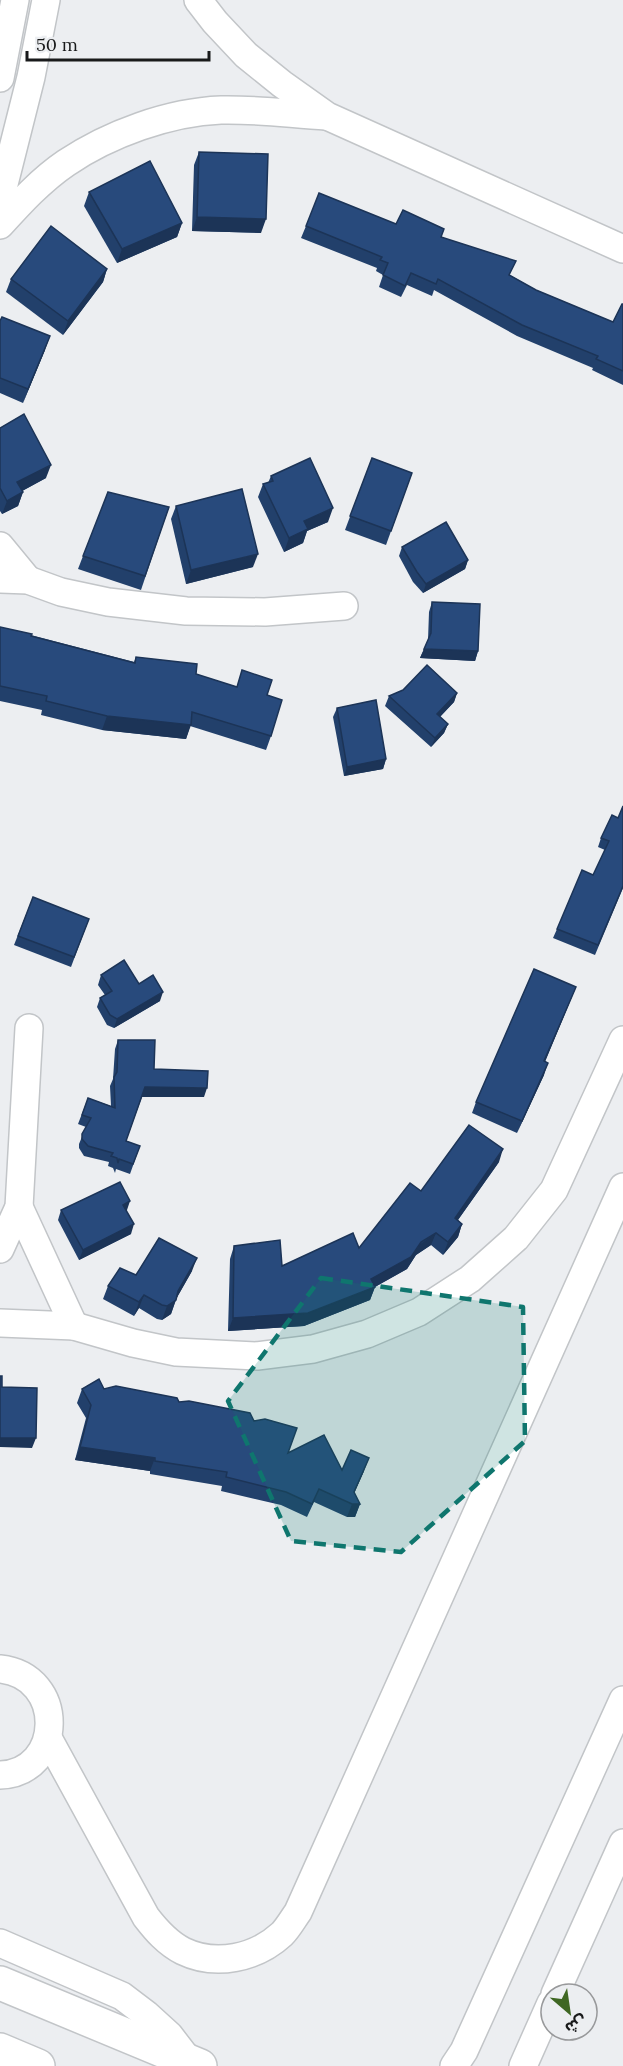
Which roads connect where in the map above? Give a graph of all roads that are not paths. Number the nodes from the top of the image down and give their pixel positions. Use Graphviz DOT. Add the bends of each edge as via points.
graph roads {
  1 [pos="15,0"];
  2 [pos="46,0"];
  3 [pos="198,0"];
  4 [pos="0,78"];
  5 [pos="327,117"];
  6 [pos="0,200"];
  7 [pos="0,225"];
  8 [pos="623,249"];
  9 [pos="0,546"];
  10 [pos="0,579"];
  11 [pos="28,580"];
  12 [pos="344,606"];
  13 [pos="29,1028"];
  14 [pos="623,1040"];
  15 [pos="623,1186"];
  16 [pos="19,1207"];
  17 [pos="0,1249"];
  18 [pos="0,1323"];
  19 [pos="74,1326"];
  20 [pos="0,1670"];
  21 [pos="623,1700"];
  22 [pos="48,1738"];
  23 [pos="0,1775"];
  24 [pos="623,1843"];
  25 [pos="0,1943"];
  26 [pos="560,1982"];
  27 [pos="0,1983"];
  28 [pos="539,2030"];
  29 [pos="0,2050"];
  30 [pos="466,2061"];
  31 [pos="195,2063"];
  32 [pos="38,2066"];
  33 [pos="523,2066"];
  1 -- 4 [label="street"];
  2 -- 6 [label="street"];
  3 -- 5 [label="street" via="246,55"];
  5 -- 7 [label="street" via="219,110 165,118 114,136 66,163 24,198"];
  5 -- 8 [label="street"];
  9 -- 11 [label="street"];
  10 -- 11 [label="street"];
  11 -- 12 [label="street" via="108,602 186,611 265,612"];
  13 -- 16 [label="street"];
  14 -- 19 [label="street" via="554,1191 516,1238 471,1279 419,1312 367,1334 313,1349 257,1356 176,1352"];
  15 -- 22 [label="street" via="303,1901 283,1933 261,1950 236,1959 209,1959 192,1954 161,1935 146,1917"];
  16 -- 17 [label="street"];
  16 -- 19 [label="street"];
  18 -- 19 [label="street"];
  20 -- 22 [label="street" via="20,1674 39,1690 49,1713"];
  21 -- 30 [label="street"];
  22 -- 23 [label="street" via="31,1762"];
  24 -- 26 [label="street"];
  25 -- 31 [label="street" via="122,1996 169,2035"];
  27 -- 31 [label="street"];
  28 -- 33 [label="street"];
  29 -- 32 [label="street"];
}
